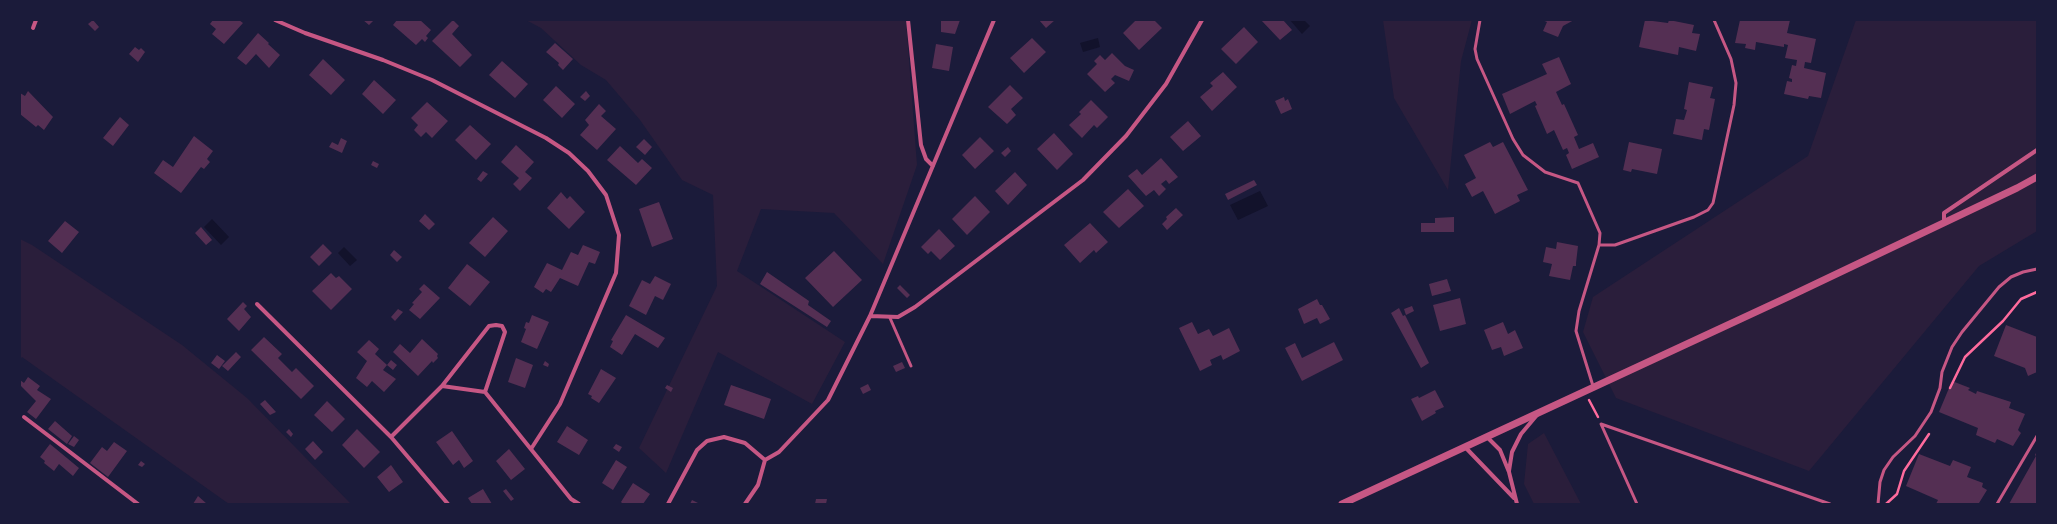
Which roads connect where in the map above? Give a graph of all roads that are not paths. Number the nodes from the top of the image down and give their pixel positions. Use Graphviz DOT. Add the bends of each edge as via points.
graph roads {
  1 [pos="36,20"];
  2 [pos="276,20"];
  3 [pos="908,20"];
  4 [pos="994,20"];
  5 [pos="1202,20"];
  6 [pos="1480,20"];
  7 [pos="1714,20"];
  8 [pos="33,28"];
  9 [pos="2037,150"];
  10 [pos="933,166"];
  11 [pos="2037,177"];
  12 [pos="1944,223"];
  13 [pos="1600,245"];
  14 [pos="2037,269"];
  15 [pos="257,304"];
  16 [pos="870,316"];
  17 [pos="890,318"];
  18 [pos="911,366"];
  19 [pos="442,386"];
  20 [pos="1594,388"];
  21 [pos="485,392"];
  22 [pos="1539,413"];
  23 [pos="24,418"];
  24 [pos="2037,436"];
  25 [pos="391,437"];
  26 [pos="1486,437"];
  27 [pos="1464,447"];
  28 [pos="531,449"];
  29 [pos="765,460"];
  30 [pos="1509,472"];
  31 [pos="1515,499"];
  32 [pos="138,504"];
  33 [pos="448,504"];
  34 [pos="579,504"];
  35 [pos="668,504"];
  36 [pos="745,504"];
  37 [pos="1342,504"];
  38 [pos="1517,504"];
  39 [pos="1637,504"];
  40 [pos="1830,504"];
  41 [pos="1878,504"];
  42 [pos="1997,504"];
  1 -- 8 [label="street"];
  2 -- 28 [label="street" via="432,80 546,138 569,153 588,171 606,195 619,235 616,273 560,404"];
  3 -- 10 [label="street" via="921,145 926,159"];
  4 -- 10 [label="street"];
  5 -- 17 [label="street" via="1166,84 1126,136 1083,180 915,307 898,317"];
  6 -- 13 [label="lane" via="1475,49 1477,59 1513,139 1523,155 1545,172 1578,184 1600,233"];
  7 -- 13 [label="lane" via="1731,59 1736,83 1734,105 1713,203 1708,210 1694,217 1614,245"];
  9 -- 12 [label="street" via="1944,213"];
  10 -- 16 [label="street"];
  11 -- 12 [label="street"];
  12 -- 20 [label="street"];
  13 -- 20 [label="lane" via="1579,310 1576,331"];
  14 -- 41 [label="lane" via="2011,277 1999,287 1962,332 1952,347 1942,372 1940,388 1931,412 1915,436 1893,457 1884,470"];
  15 -- 25 [label="street"];
  16 -- 17 [label="street"];
  16 -- 29 [label="street" via="828,400 779,452"];
  17 -- 18 [label="lane"];
  19 -- 21 [label="street"];
  19 -- 21 [label="street" via="489,326 502,326 505,332"];
  19 -- 25 [label="street"];
  20 -- 22 [label="street"];
  21 -- 28 [label="street"];
  22 -- 26 [label="street"];
  22 -- 30 [label="street" via="1518,440 1512,452"];
  23 -- 32 [label="street"];
  24 -- 42 [label="lane"];
  25 -- 33 [label="street"];
  26 -- 27 [label="street"];
  26 -- 30 [label="street" via="1500,450"];
  27 -- 31 [label="street"];
  27 -- 37 [label="street"];
  28 -- 34 [label="street" via="571,499"];
  29 -- 35 [label="street" via="745,443 724,437 707,441 697,450"];
  29 -- 36 [label="street" via="758,485"];
  30 -- 31 [label="street"];
  31 -- 38 [label="street"];
  39 -- 40 [label="lane" via="1601,424"];
}
